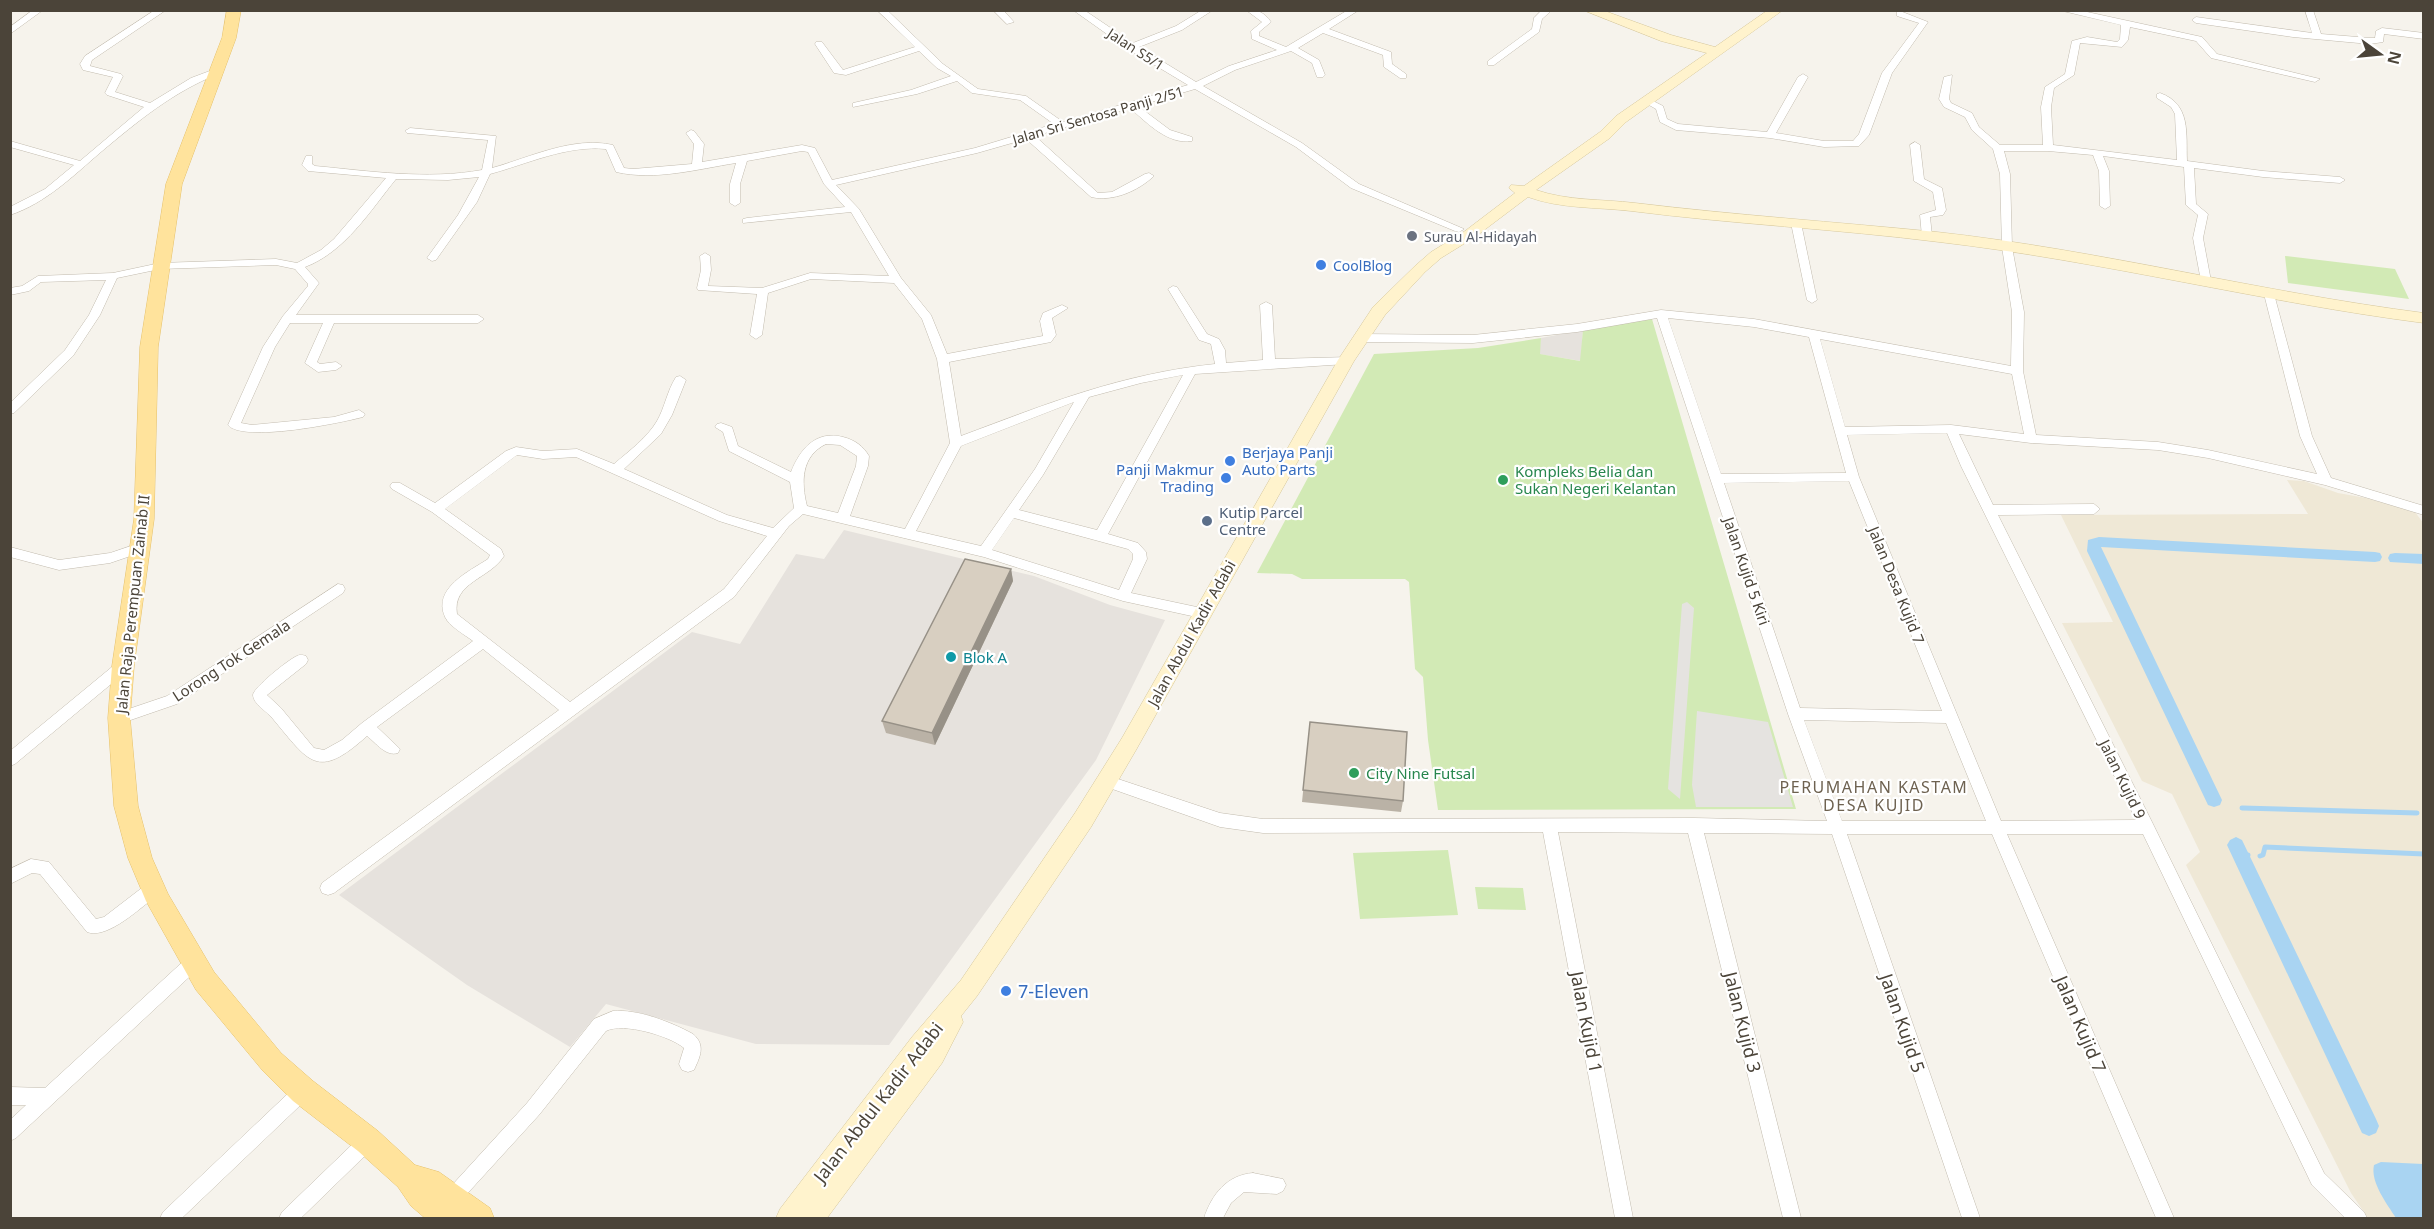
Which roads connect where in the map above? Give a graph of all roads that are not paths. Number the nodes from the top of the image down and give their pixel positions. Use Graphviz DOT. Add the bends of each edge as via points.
graph roads {
  1 [pos="39,10"];
  2 [pos="162,10"];
  3 [pos="234,10"];
  4 [pos="880,10"];
  5 [pos="997,10"];
  6 [pos="1077,10"];
  7 [pos="1209,10"];
  8 [pos="1250,10"];
  9 [pos="1355,10"];
  10 [pos="1548,10"];
  11 [pos="1589,10"];
  12 [pos="1777,10"];
  13 [pos="2063,10"];
  14 [pos="2309,10"];
  15 [pos="1931,13"];
  16 [pos="1900,14"];
  17 [pos="2195,15"];
  18 [pos="1010,22"];
  19 [pos="1924,22"];
  20 [pos="2127,24"];
  21 [pos="10,30"];
  22 [pos="1323,30"];
  23 [pos="2317,36"];
  24 [pos="2424,36"];
  25 [pos="2199,39"];
  26 [pos="819,44"];
  27 [pos="1131,47"];
  28 [pos="920,48"];
  29 [pos="1288,49"];
  30 [pos="1717,52"];
  31 [pos="1491,63"];
  32 [pos="215,72"];
  33 [pos="1320,75"];
  34 [pos="1403,76"];
  35 [pos="1803,76"];
  36 [pos="958,77"];
  37 [pos="1949,77"];
  38 [pos="2315,79"];
  39 [pos="1196,86"];
  40 [pos="2160,96"];
  41 [pos="1647,101"];
  42 [pos="856,105"];
  43 [pos="1132,105"];
  44 [pos="153,107"];
  45 [pos="1063,126"];
  46 [pos="410,131"];
  47 [pos="691,134"];
  48 [pos="1770,135"];
  49 [pos="1029,136"];
  50 [pos="1189,138"];
  51 [pos="10,144"];
  52 [pos="1915,145"];
  53 [pos="1998,148"];
  54 [pos="2048,148"];
  55 [pos="2097,152"];
  56 [pos="743,157"];
  57 [pos="309,158"];
  58 [pos="2186,163"];
  59 [pos="81,164"];
  60 [pos="697,166"];
  61 [pos="488,172"];
  62 [pos="393,176"];
  63 [pos="1149,176"];
  64 [pos="2340,180"];
  65 [pos="829,184"];
  66 [pos="1522,188"];
  67 [pos="735,203"];
  68 [pos="2105,207"];
  69 [pos="853,209"];
  70 [pos="10,212"];
  71 [pos="747,221"];
  72 [pos="1796,223"];
  73 [pos="1459,229"];
  74 [pos="1927,236"];
  75 [pos="2007,247"];
  76 [pos="1436,255"];
  77 [pos="705,256"];
  78 [pos="432,258"];
  79 [pos="162,266"];
  80 [pos="298,266"];
  81 [pos="113,276"];
  82 [pos="897,280"];
  83 [pos="2206,281"];
  84 [pos="1173,289"];
  85 [pos="763,291"];
  86 [pos="10,292"];
  87 [pos="2269,294"];
  88 [pos="1812,300"];
  89 [pos="1266,305"];
  90 [pos="1062,308"];
  91 [pos="1661,314"];
  92 [pos="330,318"];
  93 [pos="2424,318"];
  94 [pos="287,319"];
  95 [pos="478,319"];
  96 [pos="756,335"];
  97 [pos="1814,336"];
  98 [pos="1359,338"];
  99 [pos="943,359"];
  100 [pos="1346,360"];
  101 [pos="1269,363"];
  102 [pos="336,366"];
  103 [pos="1221,366"];
  104 [pos="1192,369"];
  105 [pos="2017,371"];
  106 [pos="680,380"];
  107 [pos="1085,394"];
  108 [pos="10,410"];
  109 [pos="359,414"];
  110 [pos="721,427"];
  111 [pos="1951,429"];
  112 [pos="1840,431"];
  113 [pos="2031,439"];
  114 [pos="956,443"];
  115 [pos="615,470"];
  116 [pos="1853,477"];
  117 [pos="1716,479"];
  118 [pos="796,480"];
  119 [pos="2326,481"];
  120 [pos="396,486"];
  121 [pos="436,509"];
  122 [pos="801,509"];
  123 [pos="1989,510"];
  124 [pos="2094,510"];
  125 [pos="2424,511"];
  126 [pos="1011,513"];
  127 [pos="843,517"];
  128 [pos="909,533"];
  129 [pos="776,534"];
  130 [pos="1100,536"];
  131 [pos="140,548"];
  132 [pos="10,552"];
  133 [pos="984,552"];
  134 [pos="338,589"];
  135 [pos="1123,596"];
  136 [pos="1201,613"];
  137 [pos="482,642"];
  138 [pos="302,660"];
  139 [pos="123,666"];
  140 [pos="570,710"];
  141 [pos="1795,714"];
  142 [pos="1951,717"];
  143 [pos="119,718"];
  144 [pos="367,728"];
  145 [pos="393,749"];
  146 [pos="10,760"];
  147 [pos="1106,781"];
  148 [pos="1694,825"];
  149 [pos="1549,826"];
  150 [pos="1837,827"];
  151 [pos="2147,827"];
  152 [pos="1997,829"];
  153 [pos="10,877"];
  154 [pos="328,888"];
  155 [pos="153,889"];
  156 [pos="194,962"];
  157 [pos="969,988"];
  158 [pos="688,1064"];
  159 [pos="303,1091"];
  160 [pos="10,1096"];
  161 [pos="47,1097"];
  162 [pos="10,1132"];
  163 [pos="368,1141"];
  164 [pos="1277,1185"];
  165 [pos="445,1210"];
  166 [pos="169,1218"];
  167 [pos="288,1218"];
  168 [pos="480,1218"];
  169 [pos="789,1218"];
  170 [pos="811,1218"];
  171 [pos="1213,1218"];
  172 [pos="1624,1218"];
  173 [pos="1792,1218"];
  174 [pos="1971,1218"];
  175 [pos="2165,1218"];
  176 [pos="2358,1218"];
  1 -- 21 [label="street"];
  2 -- 44 [label="street" via="88,58 85,64 91,71 118,76 110,93"];
  3 -- 32 [label="main road, Jalan Raja Perempuan Zainab II" via="229,38"];
  4 -- 28 [label="street"];
  5 -- 18 [label="street"];
  6 -- 27 [label="street, Jalan S5/1"];
  7 -- 27 [label="street" via="1179,28"];
  8 -- 29 [label="street" via="1267,22 1255,31 1255,37"];
  9 -- 22 [label="street, Jalan Sri Sentosa Panji 2/51"];
  10 -- 31 [label="street" via="1538,18 1536,30"];
  11 -- 30 [label="main road"];
  12 -- 30 [label="main road, Jalan Abdul Kadir Adabi"];
  13 -- 20 [label="street"];
  14 -- 23 [label="street"];
  15 -- 19 [label="street"];
  16 -- 19 [label="street"];
  17 -- 23 [label="street"];
  17 -- 25 [label="street"];
  19 -- 48 [label="street" via="1887,73 1864,135 1856,144 1824,144"];
  20 -- 25 [label="street"];
  20 -- 54 [label="street" via="2119,45 2076,41 2067,78 2050,87 2046,107"];
  22 -- 29 [label="street, Jalan Sri Sentosa Panji 2/51"];
  22 -- 34 [label="street" via="1388,54 1387,65"];
  23 -- 24 [label="street" via="2376,41 2382,31"];
  25 -- 38 [label="street" via="2214,56"];
  26 -- 28 [label="street" via="837,71 843,73"];
  27 -- 39 [label="street, Jalan S5/1"];
  28 -- 36 [label="street"];
  29 -- 33 [label="street" via="1316,62"];
  29 -- 39 [label="street, Jalan Sri Sentosa Panji 2/51" via="1232,68"];
  30 -- 41 [label="main road, Jalan Abdul Kadir Adabi"];
  32 -- 44 [label="street" via="188,82"];
  32 -- 79 [label="main road, Jalan Raja Perempuan Zainab II" via="174,184"];
  35 -- 48 [label="street"];
  36 -- 42 [label="street"];
  36 -- 45 [label="street" via="975,91 1023,98"];
  37 -- 53 [label="street" via="1944,99 1947,105 1969,115 1975,128"];
  39 -- 43 [label="street, Jalan Sri Sentosa Panji 2/51"];
  39 -- 73 [label="street, Jalan S5/1" via="1299,145 1354,186"];
  40 -- 58 [label="street" via="2180,114"];
  41 -- 48 [label="street" via="1660,108 1663,120 1676,127"];
  41 -- 66 [label="main road, Jalan Abdul Kadir Adabi" via="1605,135"];
  43 -- 45 [label="street, Jalan Sri Sentosa Panji 2/51"];
  43 -- 50 [label="street" via="1177,137"];
  44 -- 59 [label="street"];
  45 -- 49 [label="street, Jalan Sri Sentosa Panji 2/51"];
  46 -- 61 [label="street" via="493,138"];
  47 -- 60 [label="street" via="699,144"];
  49 -- 63 [label="street" via="1095,195 1113,195"];
  49 -- 65 [label="street, Jalan Sri Sentosa Panji 2/51"];
  51 -- 59 [label="street"];
  52 -- 74 [label="street" via="1919,181 1938,192 1941,212 1925,215"];
  53 -- 54 [label="street"];
  53 -- 75 [label="street" via="2005,174"];
  54 -- 55 [label="street"];
  55 -- 58 [label="street"];
  55 -- 68 [label="street" via="2104,171"];
  56 -- 60 [label="street"];
  56 -- 65 [label="street" via="808,148"];
  56 -- 67 [label="street" via="735,184"];
  57 -- 62 [label="street" via="307,165 312,169"];
  58 -- 64 [label="street"];
  58 -- 83 [label="street" via="2192,205 2203,214 2198,238"];
  59 -- 70 [label="street" via="38,199"];
  60 -- 61 [label="street" via="626,173 618,168 610,147 601,145 561,151"];
  61 -- 62 [label="street" via="467,176"];
  61 -- 78 [label="street" via="478,195"];
  62 -- 80 [label="street" via="316,261"];
  65 -- 69 [label="street"];
  66 -- 72 [label="main road" via="1584,204"];
  66 -- 73 [label="main road, Jalan Abdul Kadir Adabi"];
  66 -- 76 [label="main road, Jalan Abdul Kadir Adabi" via="1470,234"];
  69 -- 71 [label="street"];
  69 -- 82 [label="street"];
  72 -- 74 [label="main road"];
  72 -- 88 [label="street"];
  73 -- 76 [label="main road, Jalan Abdul Kadir Adabi"];
  74 -- 75 [label="main road"];
  75 -- 83 [label="main road"];
  75 -- 105 [label="street" via="2018,312"];
  76 -- 98 [label="main road, Jalan Abdul Kadir Adabi" via="1397,291"];
  77 -- 85 [label="street" via="702,288"];
  79 -- 80 [label="street" via="267,262"];
  79 -- 81 [label="street"];
  79 -- 131 [label="main road, Jalan Raja Perempuan Zainab II" via="149,347"];
  80 -- 94 [label="street" via="314,283"];
  81 -- 86 [label="street" via="38,279 25,289"];
  81 -- 108 [label="street" via="69,353"];
  82 -- 85 [label="street" via="810,276"];
  82 -- 99 [label="street" via="927,318"];
  83 -- 87 [label="main road"];
  84 -- 103 [label="street" via="1203,337 1215,342"];
  85 -- 96 [label="street"];
  87 -- 93 [label="main road"];
  87 -- 119 [label="street" via="2306,436"];
  89 -- 101 [label="street"];
  90 -- 99 [label="street" via="1046,318 1050,335 1047,339"];
  91 -- 97 [label="street" via="1754,323"];
  91 -- 98 [label="street" via="1473,339"];
  91 -- 117 [label="street, Jalan Kujid 5 Kiri"];
  92 -- 94 [label="street"];
  92 -- 95 [label="street"];
  92 -- 102 [label="street" via="311,363 318,368"];
  94 -- 109 [label="street" via="269,347 235,427 252,429 334,421"];
  97 -- 105 [label="street"];
  97 -- 112 [label="street, Jalan Desa Kujid 7"];
  98 -- 100 [label="main road, Jalan Abdul Kadir Adabi"];
  99 -- 114 [label="street"];
  100 -- 101 [label="street"];
  100 -- 136 [label="main road, Jalan Abdul Kadir Adabi"];
  101 -- 103 [label="street"];
  103 -- 104 [label="street"];
  104 -- 107 [label="street"];
  104 -- 130 [label="street"];
  105 -- 113 [label="street"];
  106 -- 115 [label="street" via="662,422"];
  107 -- 114 [label="street"];
  107 -- 126 [label="street"];
  110 -- 118 [label="street" via="728,430 733,448"];
  111 -- 112 [label="street"];
  111 -- 113 [label="street"];
  111 -- 123 [label="street, Jalan Kujid 9"];
  112 -- 116 [label="street, Jalan Desa Kujid 7"];
  113 -- 119 [label="street" via="2158,446"];
  114 -- 128 [label="street"];
  115 -- 121 [label="street" via="573,452 543,455 516,451"];
  115 -- 129 [label="street" via="723,518"];
  116 -- 117 [label="street"];
  116 -- 142 [label="street, Jalan Desa Kujid 7"];
  117 -- 141 [label="street, Jalan Kujid 5 Kiri"];
  118 -- 122 [label="street"];
  118 -- 127 [label="street" via="801,465 818,442 828,439 855,446 863,456 862,466"];
  119 -- 125 [label="street"];
  120 -- 121 [label="street"];
  121 -- 137 [label="street" via="497,554 493,562 457,586 449,599 451,616"];
  122 -- 127 [label="street"];
  122 -- 129 [label="street"];
  123 -- 124 [label="street"];
  123 -- 151 [label="street, Jalan Kujid 9"];
  126 -- 130 [label="street"];
  126 -- 133 [label="street"];
  127 -- 128 [label="street"];
  128 -- 133 [label="street"];
  129 -- 140 [label="street" via="729,593"];
  130 -- 135 [label="street" via="1140,552"];
  131 -- 132 [label="street" via="110,558 59,566"];
  131 -- 139 [label="main road, Jalan Raja Perempuan Zainab II"];
  133 -- 135 [label="street"];
  134 -- 143 [label="street, Lorong Tok Gemala" via="171,700"];
  135 -- 136 [label="street"];
  136 -- 147 [label="main road, Jalan Abdul Kadir Adabi"];
  137 -- 140 [label="street"];
  137 -- 144 [label="street"];
  138 -- 144 [label="street" via="265,686 260,697 309,752 325,757"];
  139 -- 143 [label="main road, Jalan Raja Perempuan Zainab II"];
  139 -- 146 [label="street"];
  140 -- 154 [label="street"];
  141 -- 142 [label="street"];
  141 -- 150 [label="street, Jalan Kujid 5 Kiri"];
  142 -- 152 [label="street, Jalan Desa Kujid 7"];
  143 -- 155 [label="main road, Jalan Raja Perempuan Zainab II" via="126,806"];
  144 -- 145 [label="street"];
  147 -- 149 [label="street" via="1242,825"];
  147 -- 157 [label="main road, Jalan Abdul Kadir Adabi"];
  148 -- 149 [label="street"];
  148 -- 150 [label="street"];
  148 -- 173 [label="street, Jalan Kujid 3"];
  149 -- 172 [label="street, Jalan Kujid 1"];
  150 -- 152 [label="street"];
  150 -- 174 [label="street, Jalan Kujid 5"];
  151 -- 152 [label="street"];
  151 -- 176 [label="street, Jalan Kujid 9" via="2318,1179"];
  152 -- 175 [label="street, Jalan Kujid 7"];
  153 -- 155 [label="street" via="32,866 44,867 93,927 108,923"];
  155 -- 156 [label="main road, Jalan Raja Perempuan Zainab II"];
  156 -- 159 [label="main road, Jalan Raja Perempuan Zainab II" via="205,981 272,1062"];
  156 -- 161 [label="street"];
  157 -- 169 [label="main road, Jalan Abdul Kadir Adabi"];
  157 -- 170 [label="main road, Jalan Abdul Kadir Adabi" via="933,1054"];
  158 -- 165 [label="street" via="692,1044 683,1036 621,1019 607,1021"];
  159 -- 163 [label="main road, Jalan Raja Perempuan Zainab II"];
  159 -- 166 [label="street"];
  160 -- 161 [label="street"];
  161 -- 162 [label="street"];
  163 -- 165 [label="main road, Jalan Raja Perempuan Zainab II" via="408,1177 421,1196"];
  163 -- 167 [label="street"];
  164 -- 171 [label="street" via="1240,1182 1223,1198"];
  165 -- 168 [label="main road, Jalan Raja Perempuan Zainab II"];
}
